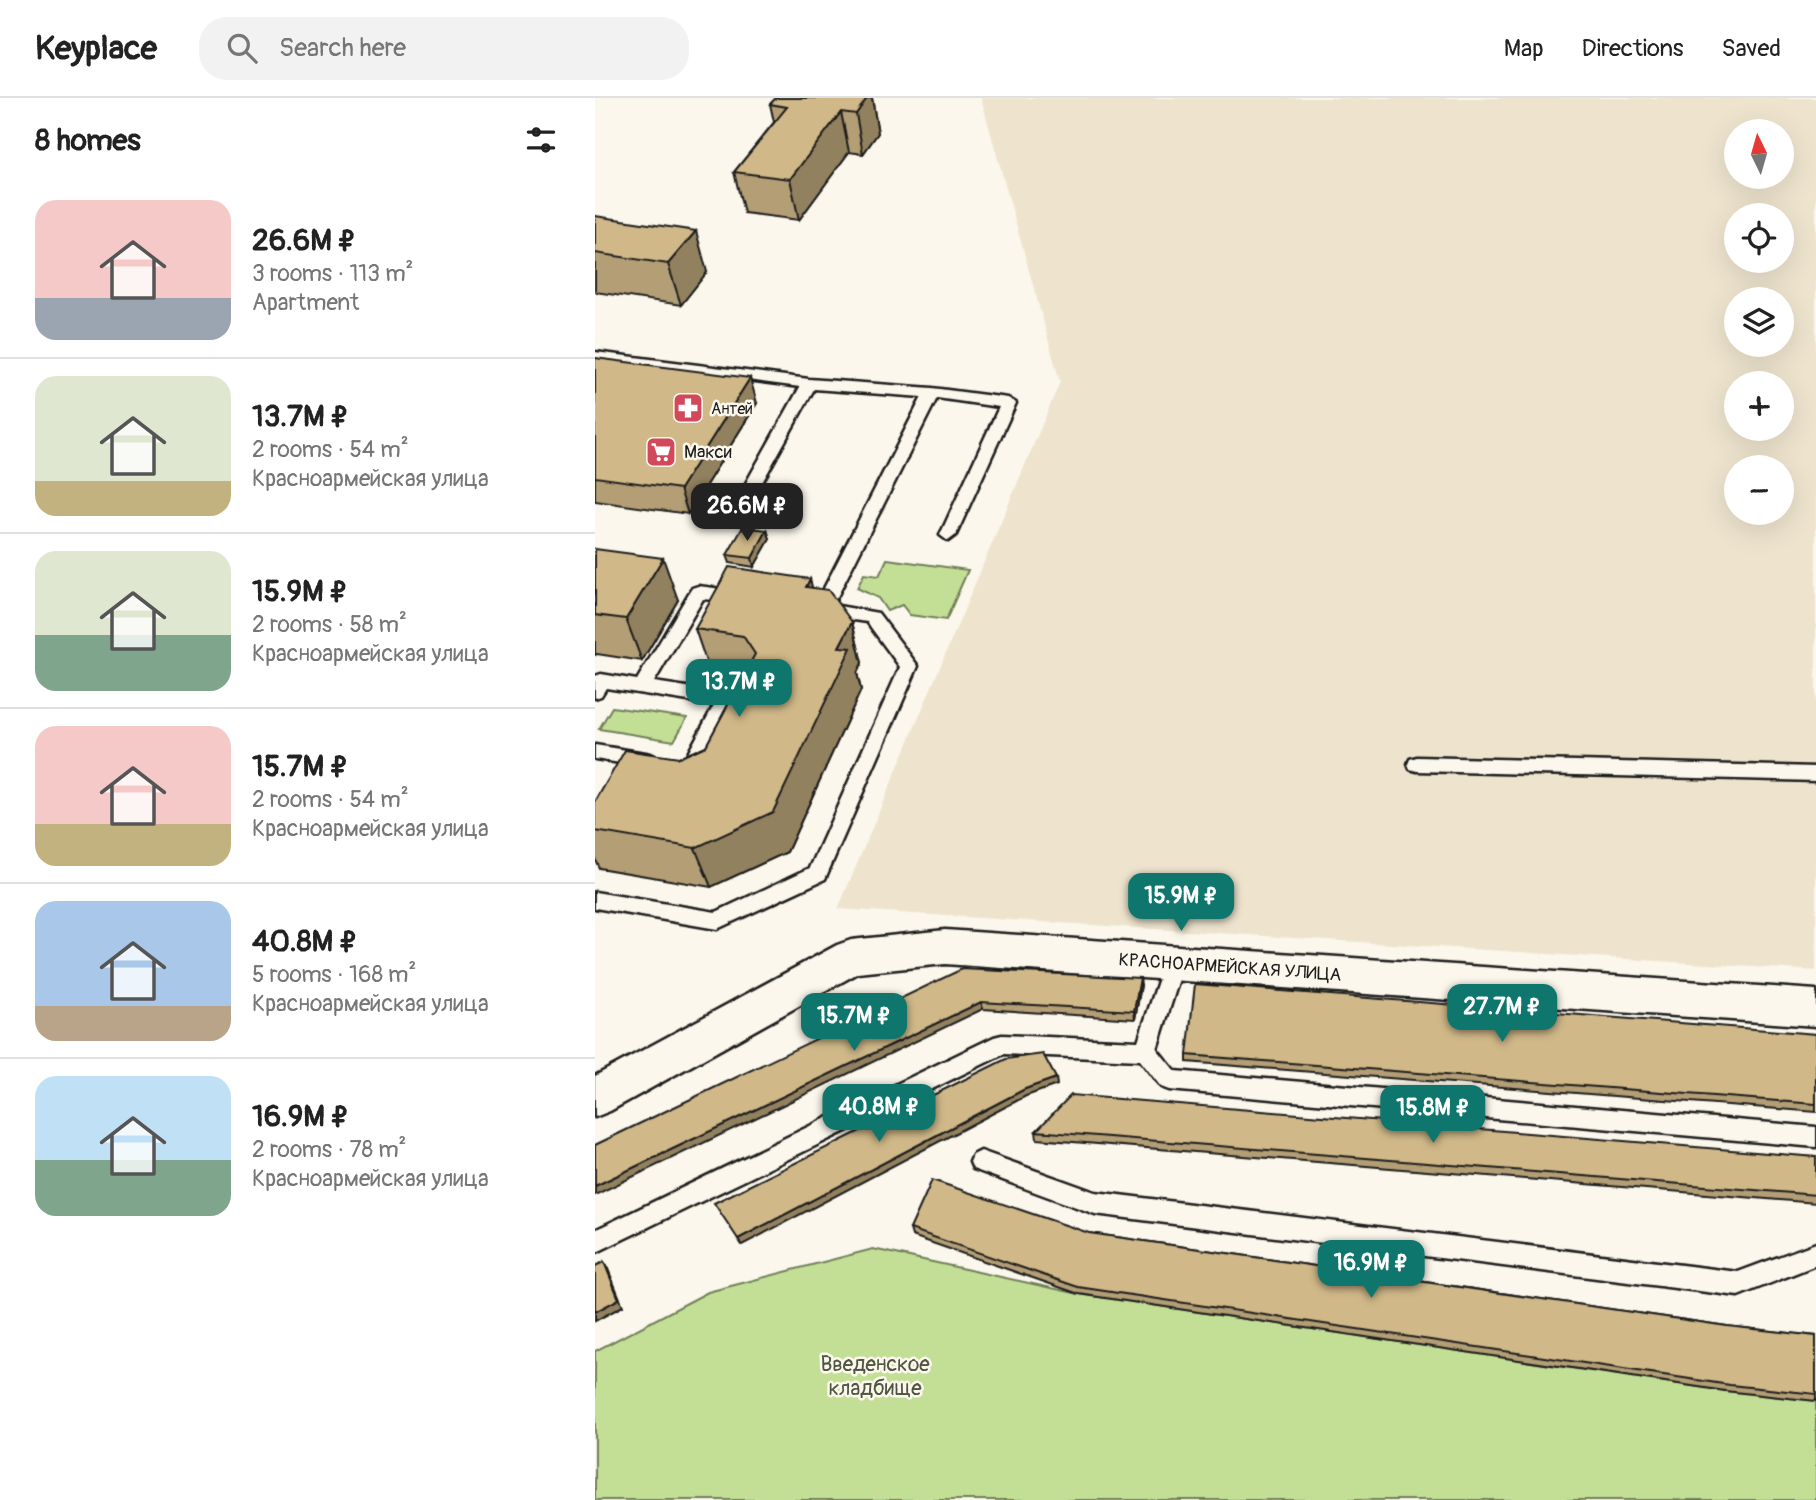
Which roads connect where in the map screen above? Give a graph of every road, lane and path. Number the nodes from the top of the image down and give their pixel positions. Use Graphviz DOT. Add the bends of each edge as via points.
graph roads {
  1 [pos="595,356"];
  2 [pos="809,384"];
  3 [pos="932,393"];
  4 [pos="741,506"];
  5 [pos="948,535"];
  6 [pos="753,599"];
  7 [pos="795,605"];
  8 [pos="822,609"];
  9 [pos="642,687"];
  10 [pos="595,691"];
  11 [pos="598,757"];
  12 [pos="1417,764"];
  13 [pos="1816,774"];
  14 [pos="595,900"];
  15 [pos="1174,963"];
  16 [pos="1816,1008"];
  17 [pos="1146,1051"];
  18 [pos="595,1098"];
  19 [pos="1816,1137"];
  20 [pos="981,1162"];
  21 [pos="595,1242"];
  22 [pos="1816,1254"];
  1 -- 2 [label="lane"];
  2 -- 3 [label="lane"];
  2 -- 4 [label="lane"];
  3 -- 5 [label="lane" via="1008,403"];
  3 -- 8 [label="lane"];
  6 -- 9 [label="lane" via="692,591"];
  7 -- 8 [label="lane"];
  8 -- 14 [label="lane" via="872,617 909,666 817,873 717,921"];
  9 -- 10 [label="lane" via="601,681"];
  9 -- 11 [label="lane" via="726,700 690,767"];
  12 -- 13 [label="lane"];
  15 -- 16 [label="street, КРАСНОАРМЕЙСКАЯ УЛИЦА"];
  15 -- 17 [label="lane"];
  15 -- 18 [label="street, КРАСНОАРМЕЙСКАЯ УЛИЦА" via="945,947 851,957"];
  17 -- 19 [label="lane" via="1168,1080"];
  17 -- 21 [label="lane" via="1002,1044"];
  20 -- 22 [label="lane" via="1095,1203 1738,1284"];
}
